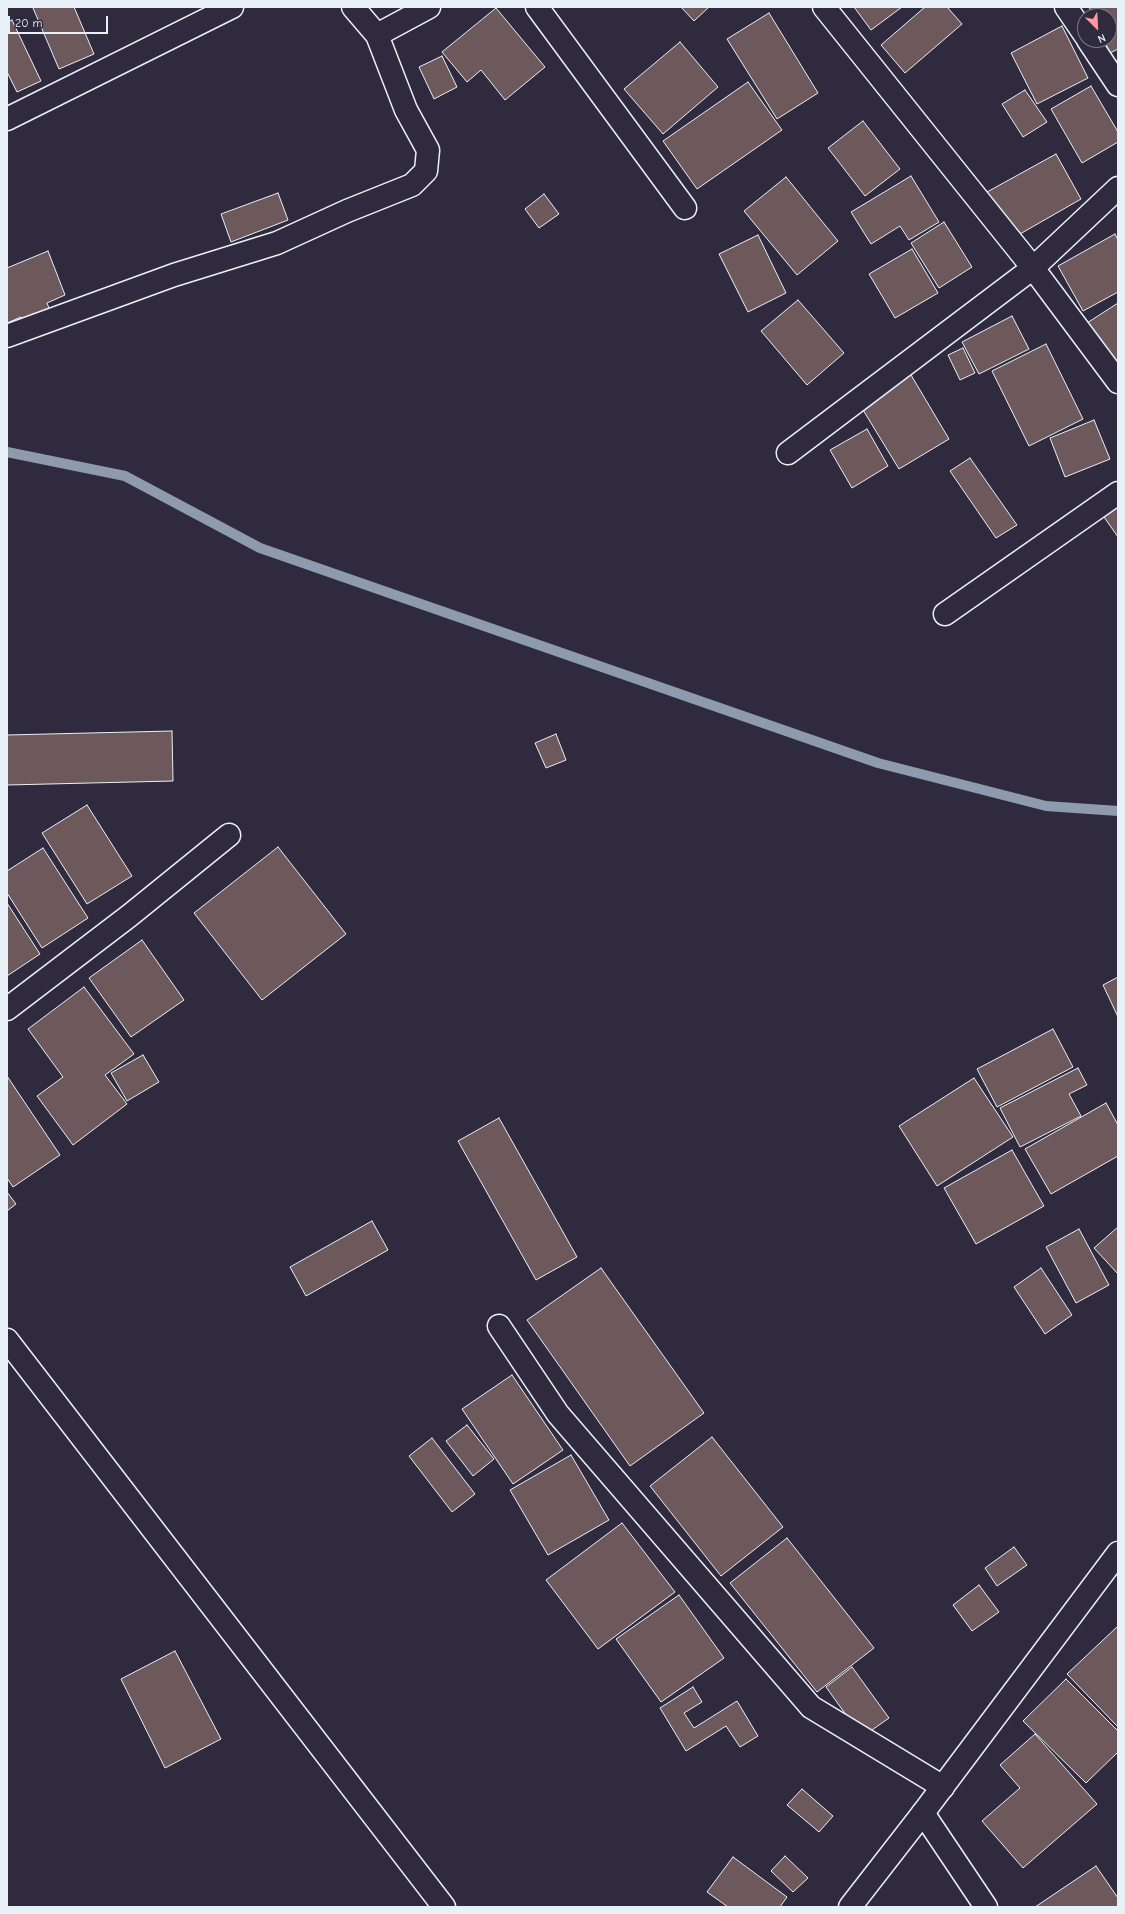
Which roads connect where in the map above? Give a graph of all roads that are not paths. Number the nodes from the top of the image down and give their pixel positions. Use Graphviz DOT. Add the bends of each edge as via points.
graph roads {
  1 [pos="232,7"];
  2 [pos="354,7"];
  3 [pos="430,7"];
  4 [pos="537,7"];
  5 [pos="824,7"];
  6 [pos="1066,7"];
  7 [pos="1077,23"];
  8 [pos="377,35"];
  9 [pos="1093,48"];
  10 [pos="1118,85"];
  11 [pos="7,119"];
  12 [pos="1118,188"];
  13 [pos="685,208"];
  14 [pos="1033,268"];
  15 [pos="7,336"];
  16 [pos="1118,382"];
  17 [pos="788,453"];
  18 [pos="1118,493"];
  19 [pos="945,614"];
  20 [pos="229,835"];
  21 [pos="7,1010"];
  22 [pos="499,1326"];
  23 [pos="7,1340"];
  24 [pos="1118,1553"];
  25 [pos="943,1787"];
  26 [pos="924,1813"];
  27 [pos="444,1907"];
  28 [pos="850,1907"];
  29 [pos="986,1907"];
  1 -- 11 [label="street"];
  2 -- 8 [label="street"];
  3 -- 8 [label="street"];
  4 -- 13 [label="street"];
  5 -- 14 [label="street"];
  6 -- 7 [label="street"];
  8 -- 15 [label="street" via="406,110 428,150 426,171 412,185 277,243 174,275"];
  9 -- 10 [label="street"];
  12 -- 14 [label="street"];
  14 -- 16 [label="street"];
  14 -- 17 [label="street"];
  18 -- 19 [label="street"];
  20 -- 21 [label="street"];
  22 -- 25 [label="street" via="558,1414 811,1707"];
  23 -- 27 [label="street"];
  24 -- 25 [label="street"];
  25 -- 26 [label="street"];
  26 -- 28 [label="street"];
  26 -- 29 [label="street"];
}
